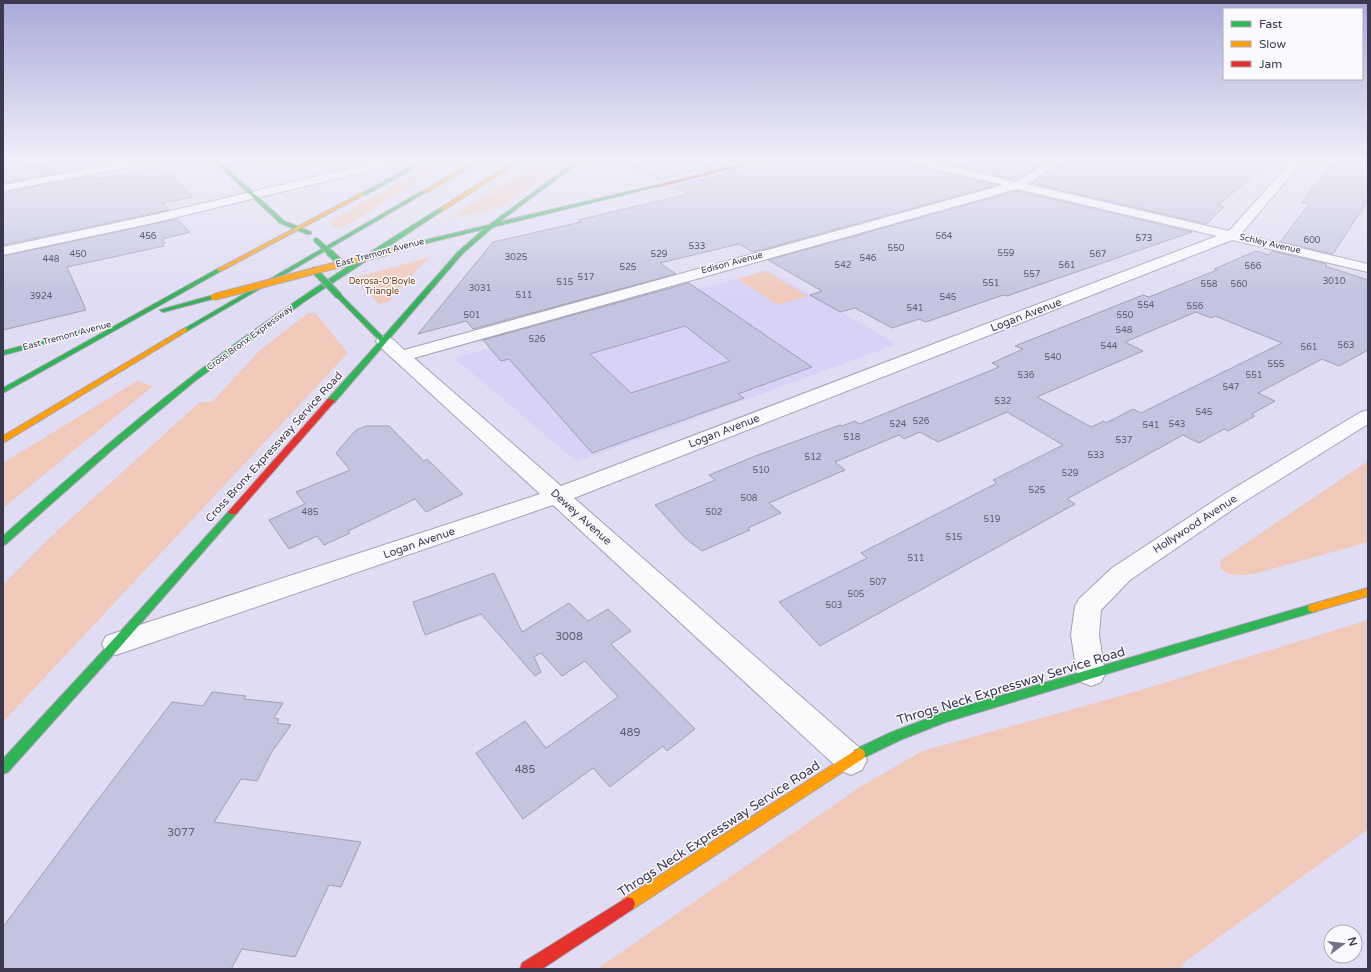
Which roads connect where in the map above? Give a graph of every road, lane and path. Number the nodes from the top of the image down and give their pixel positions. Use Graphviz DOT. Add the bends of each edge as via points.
graph roads {
  1 [pos="206,206"];
  2 [pos="265,206"];
  3 [pos="340,206"];
  4 [pos="399,206"];
  5 [pos="448,206"];
  6 [pos="517,206"];
  7 [pos="567,206"];
  8 [pos="936,206"];
  9 [pos="1109,206"];
  10 [pos="1258,206"];
  11 [pos="493,224"];
  12 [pos="300,228"];
  13 [pos="1232,235"];
  14 [pos="3,251"];
  15 [pos="340,263"];
  16 [pos="1368,268"];
  17 [pos="314,270"];
  18 [pos="134,318"];
  19 [pos="393,348"];
  20 [pos="3,353"];
  21 [pos="3,391"];
  22 [pos="1368,416"];
  23 [pos="3,440"];
  24 [pos="557,496"];
  25 [pos="3,542"];
  26 [pos="1368,592"];
  27 [pos="116,644"];
  28 [pos="1091,674"];
  29 [pos="851,760"];
  30 [pos="3,768"];
  31 [pos="528,969"];
  1 -- 14 [label="street"];
  2 -- 12 [label="main road" via="282,222"];
  3 -- 12 [label="main road"];
  4 -- 23 [label="main road" via="166,341"];
  5 -- 25 [label="main road, Cross Bronx Expressway" via="253,334 166,402"];
  6 -- 11 [label="main road, Cross Bronx Expressway Service Road"];
  7 -- 11 [label="main road, East Tremont Avenue"];
  8 -- 19 [label="street, Edison Avenue"];
  9 -- 13 [label="street, Schley Avenue"];
  10 -- 13 [label="street, Logan Avenue"];
  11 -- 15 [label="main road, East Tremont Avenue, bridge"];
  11 -- 19 [label="main road, Cross Bronx Expressway Service Road" via="460,252"];
  12 -- 15 [label="main road, bridge" via="309,232"];
  12 -- 18 [label="main road"];
  13 -- 16 [label="street, Schley Avenue"];
  13 -- 24 [label="street, Logan Avenue"];
  15 -- 17 [label="main road, East Tremont Avenue, bridge"];
  17 -- 18 [label="main road, East Tremont Avenue, bridge"];
  17 -- 19 [label="main road, Dewey Avenue, bridge"];
  18 -- 20 [label="main road, East Tremont Avenue"];
  18 -- 21 [label="main road"];
  19 -- 24 [label="street, Dewey Avenue"];
  19 -- 27 [label="main road, Cross Bronx Expressway Service Road"];
  22 -- 28 [label="street, Hollywood Avenue" via="1234,498 1121,574 1088,606 1085,635"];
  24 -- 27 [label="street, Logan Avenue"];
  24 -- 29 [label="street, Dewey Avenue"];
  26 -- 28 [label="main road, Throgs Neck Expressway Service Road"];
  27 -- 30 [label="main road, Cross Bronx Expressway Service Road"];
  28 -- 29 [label="main road, Throgs Neck Expressway Service Road" via="945,717 881,742"];
  29 -- 31 [label="main road, Throgs Neck Expressway Service Road"];
}
